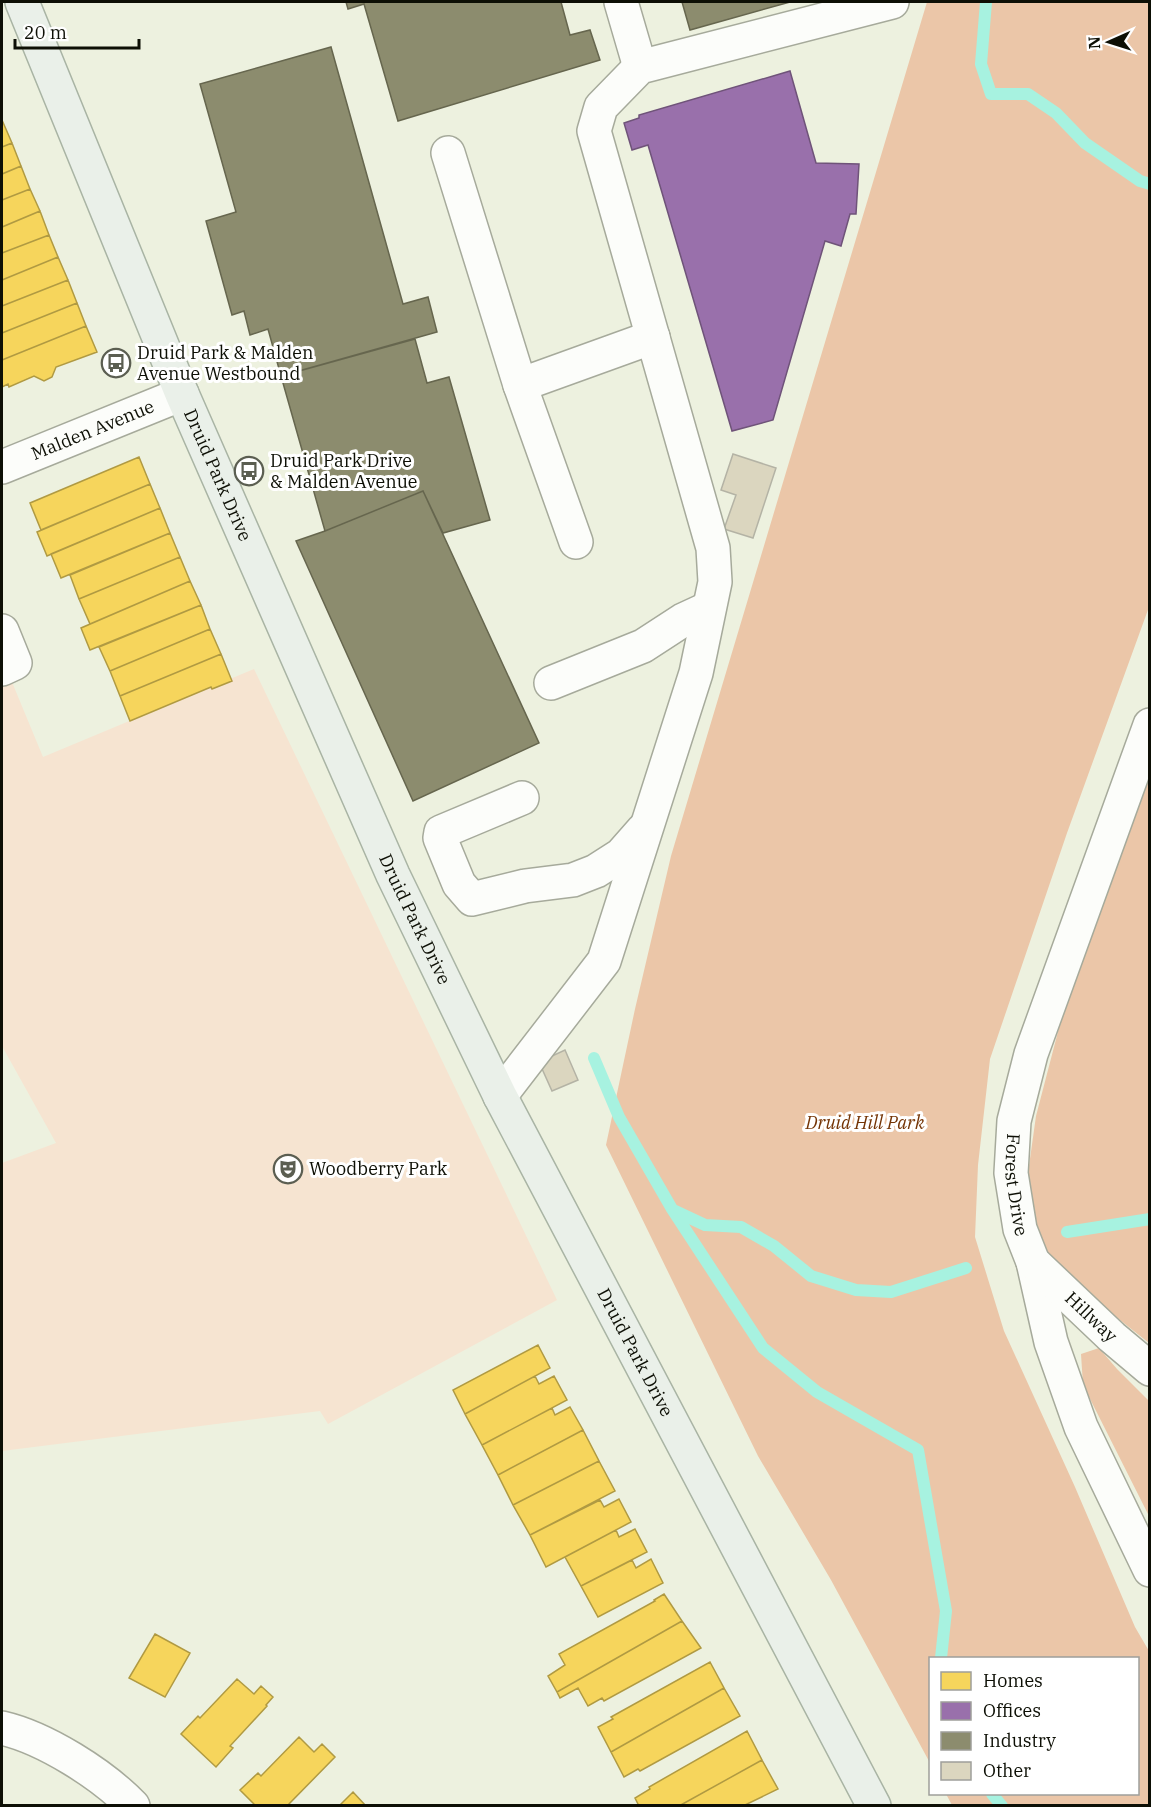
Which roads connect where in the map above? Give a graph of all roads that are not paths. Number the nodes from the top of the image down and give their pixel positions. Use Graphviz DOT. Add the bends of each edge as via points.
graph roads {
  1 [pos="22,2"];
  2 [pos="892,2"];
  3 [pos="624,11"];
  4 [pos="640,66"];
  5 [pos="448,153"];
  6 [pos="653,337"];
  7 [pos="520,385"];
  8 [pos="182,394"];
  9 [pos="2,467"];
  10 [pos="576,542"];
  11 [pos="709,608"];
  12 [pos="2,631"];
  13 [pos="2,669"];
  14 [pos="551,683"];
  15 [pos="1149,725"];
  16 [pos="522,798"];
  17 [pos="647,826"];
  18 [pos="500,1096"];
  19 [pos="1033,1262"];
  20 [pos="1149,1369"];
  21 [pos="1149,1570"];
  22 [pos="2,1728"];
  23 [pos="133,1806"];
  24 [pos="874,1806"];
  1 -- 8 [label="main road, Druid Park Drive"];
  2 -- 4 [label="street"];
  3 -- 4 [label="street"];
  4 -- 6 [label="street" via="601,107 594,131"];
  5 -- 7 [label="street"];
  6 -- 7 [label="street"];
  6 -- 11 [label="street" via="713,548 714,582"];
  7 -- 10 [label="street"];
  8 -- 9 [label="street, Malden Avenue"];
  8 -- 18 [label="main road, Druid Park Drive" via="393,875"];
  11 -- 14 [label="street" via="644,646"];
  11 -- 17 [label="street" via="696,673"];
  12 -- 13 [label="street" via="15,663"];
  15 -- 19 [label="street, Forest Drive" via="1031,1054 1014,1121 1011,1173 1020,1229"];
  16 -- 17 [label="street" via="441,832 459,884 472,899 573,880 596,871 621,855"];
  17 -- 18 [label="street" via="604,961"];
  18 -- 24 [label="main road, Druid Park Drive"];
  19 -- 20 [label="street, Hillway"];
  19 -- 21 [label="street, Forest Drive" via="1051,1342 1081,1427"];
  22 -- 23 [label="street" via="45,1743"];
}
